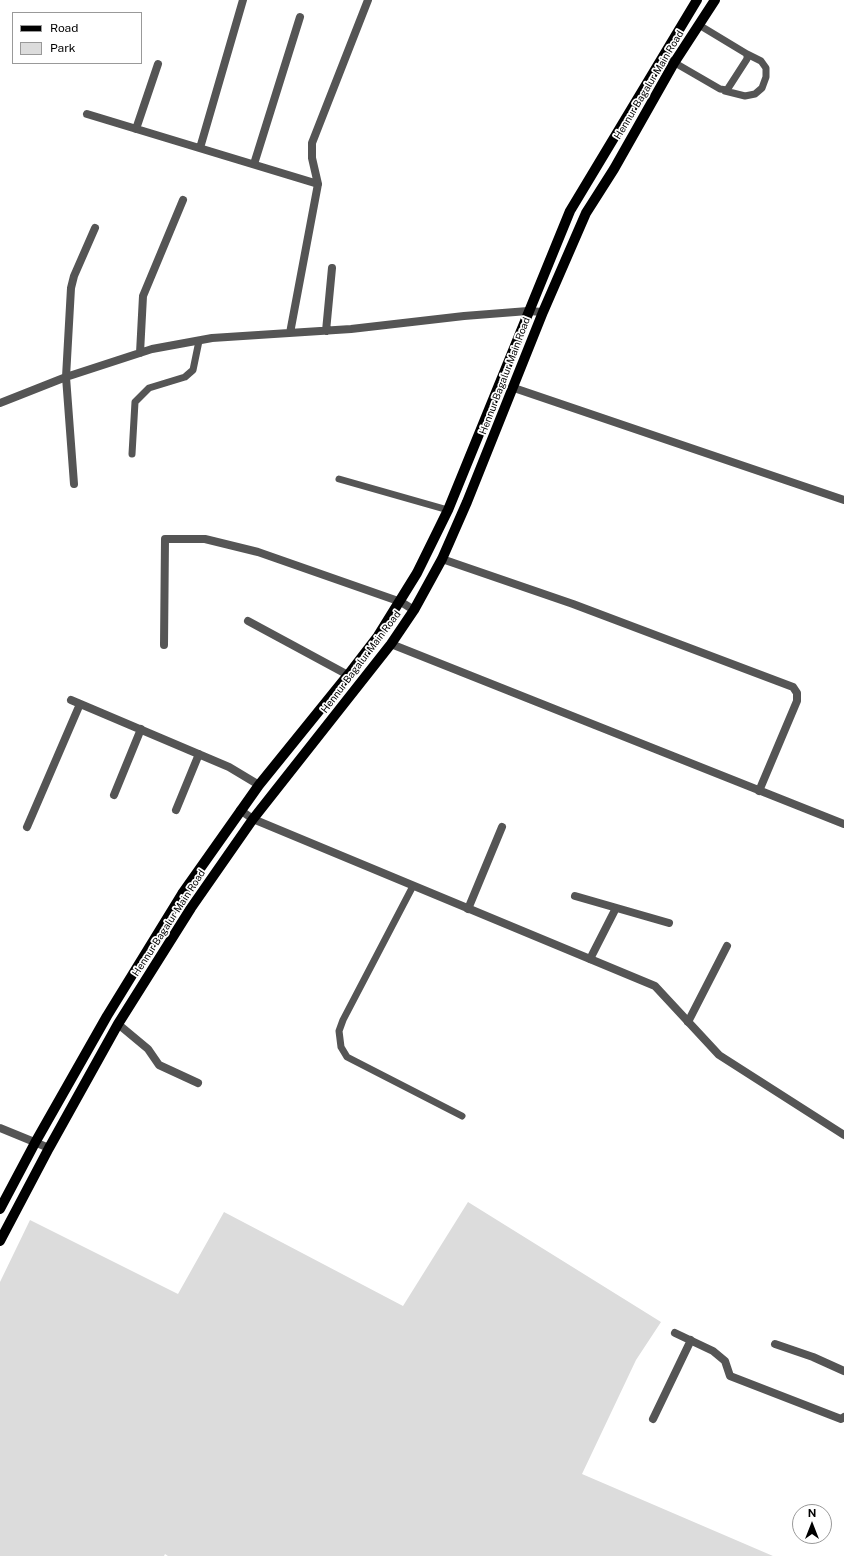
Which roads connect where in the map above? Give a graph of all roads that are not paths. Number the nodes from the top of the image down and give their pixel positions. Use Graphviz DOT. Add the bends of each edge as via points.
graph roads {
  1 [pos="242,0"];
  2 [pos="368,0"];
  3 [pos="697,0"];
  4 [pos="715,0"];
  5 [pos="300,17"];
  6 [pos="699,25"];
  7 [pos="747,54"];
  8 [pos="663,56"];
  9 [pos="674,63"];
  10 [pos="158,64"];
  11 [pos="724,91"];
  12 [pos="87,114"];
  13 [pos="136,129"];
  14 [pos="200,148"];
  15 [pos="254,164"];
  16 [pos="318,184"];
  17 [pos="183,200"];
  18 [pos="94,228"];
  19 [pos="332,268"];
  20 [pos="528,311"];
  21 [pos="543,312"];
  22 [pos="326,331"];
  23 [pos="290,333"];
  24 [pos="199,341"];
  25 [pos="140,353"];
  26 [pos="66,377"];
  27 [pos="514,388"];
  28 [pos="0,403"];
  29 [pos="132,454"];
  30 [pos="339,479"];
  31 [pos="74,484"];
  32 [pos="844,500"];
  33 [pos="448,510"];
  34 [pos="442,560"];
  35 [pos="401,602"];
  36 [pos="414,610"];
  37 [pos="248,621"];
  38 [pos="391,644"];
  39 [pos="164,645"];
  40 [pos="348,675"];
  41 [pos="71,700"];
  42 [pos="80,704"];
  43 [pos="141,729"];
  44 [pos="199,754"];
  45 [pos="258,785"];
  46 [pos="759,791"];
  47 [pos="114,795"];
  48 [pos="176,810"];
  49 [pos="240,810"];
  50 [pos="253,819"];
  51 [pos="844,823"];
  52 [pos="27,827"];
  53 [pos="502,827"];
  54 [pos="413,886"];
  55 [pos="575,896"];
  56 [pos="616,908"];
  57 [pos="468,909"];
  58 [pos="669,923"];
  59 [pos="726,946"];
  60 [pos="590,959"];
  61 [pos="688,1022"];
  62 [pos="118,1024"];
  63 [pos="198,1083"];
  64 [pos="462,1116"];
  65 [pos="0,1128"];
  66 [pos="844,1135"];
  67 [pos="36,1141"];
  68 [pos="49,1148"];
  69 [pos="0,1209"];
  70 [pos="0,1241"];
  71 [pos="675,1333"];
  72 [pos="691,1340"];
  73 [pos="775,1344"];
  74 [pos="844,1371"];
  75 [pos="844,1417"];
  76 [pos="653,1419"];
  1 -- 14 [label="street"];
  2 -- 16 [label="street" via="312,143 312,158"];
  3 -- 8 [label="main road, Hennur Bagalur Main Road"];
  4 -- 6 [label="main road, Hennur Bagalur Main Road"];
  5 -- 15 [label="street"];
  6 -- 7 [label="lane"];
  6 -- 9 [label="main road, Hennur Bagalur Main Road"];
  7 -- 11 [label="lane" via="747,59"];
  7 -- 11 [label="lane" via="761,60 766,68 762,88 755,94 745,96"];
  8 -- 9 [label="lane"];
  8 -- 20 [label="main road, Hennur Bagalur Main Road" via="570,210"];
  9 -- 11 [label="lane"];
  9 -- 21 [label="main road, Hennur Bagalur Main Road" via="586,213"];
  10 -- 13 [label="street"];
  12 -- 13 [label="street"];
  13 -- 14 [label="street"];
  14 -- 15 [label="street"];
  15 -- 16 [label="street"];
  16 -- 23 [label="street"];
  17 -- 25 [label="street" via="143,296"];
  18 -- 26 [label="street" via="71,288"];
  19 -- 22 [label="street"];
  20 -- 21 [label="street"];
  20 -- 22 [label="street"];
  20 -- 33 [label="main road, Hennur Bagalur Main Road"];
  21 -- 27 [label="main road, Hennur Bagalur Main Road"];
  22 -- 23 [label="street"];
  23 -- 24 [label="street"];
  24 -- 25 [label="street"];
  24 -- 29 [label="lane" via="193,370 185,377 149,388 135,402"];
  25 -- 26 [label="street"];
  26 -- 28 [label="street"];
  26 -- 31 [label="street"];
  27 -- 32 [label="street"];
  27 -- 34 [label="main road, Hennur Bagalur Main Road"];
  30 -- 33 [label="lane"];
  33 -- 35 [label="main road, Hennur Bagalur Main Road"];
  34 -- 36 [label="main road, Hennur Bagalur Main Road"];
  34 -- 46 [label="street" via="573,604 793,687 797,692 796,701"];
  35 -- 36 [label="street"];
  35 -- 39 [label="street" via="258,552 205,539 165,539"];
  35 -- 40 [label="main road, Hennur Bagalur Main Road"];
  36 -- 38 [label="main road, Hennur Bagalur Main Road"];
  37 -- 40 [label="street"];
  38 -- 46 [label="street"];
  38 -- 50 [label="main road, Hennur Bagalur Main Road"];
  40 -- 45 [label="main road, Hennur Bagalur Main Road"];
  41 -- 42 [label="street"];
  42 -- 43 [label="street"];
  42 -- 52 [label="street"];
  43 -- 44 [label="street"];
  43 -- 47 [label="street"];
  44 -- 45 [label="street" via="229,767"];
  44 -- 48 [label="street"];
  45 -- 49 [label="main road, Hennur Bagalur Main Road"];
  46 -- 51 [label="street"];
  49 -- 50 [label="street"];
  49 -- 67 [label="main road, Hennur Bagalur Main Road" via="161,928 107,1016"];
  50 -- 54 [label="street"];
  50 -- 62 [label="main road, Hennur Bagalur Main Road" via="191,908"];
  53 -- 57 [label="street"];
  54 -- 57 [label="street"];
  54 -- 64 [label="lane" via="343,1020 339,1031 342,1047 346,1057"];
  55 -- 56 [label="street"];
  56 -- 58 [label="street"];
  56 -- 60 [label="street"];
  57 -- 60 [label="street"];
  59 -- 61 [label="street"];
  60 -- 61 [label="street" via="654,986"];
  61 -- 66 [label="street" via="719,1055"];
  62 -- 63 [label="street" via="148,1049 159,1065"];
  62 -- 68 [label="main road, Hennur Bagalur Main Road"];
  65 -- 67 [label="street"];
  67 -- 68 [label="street"];
  67 -- 69 [label="main road, Hennur Bagalur Main Road"];
  68 -- 70 [label="main road, Hennur Bagalur Main Road"];
  71 -- 72 [label="street"];
  72 -- 75 [label="street" via="713,1351 725,1361 730,1376 841,1419"];
  72 -- 76 [label="street"];
  73 -- 74 [label="street"];
}
